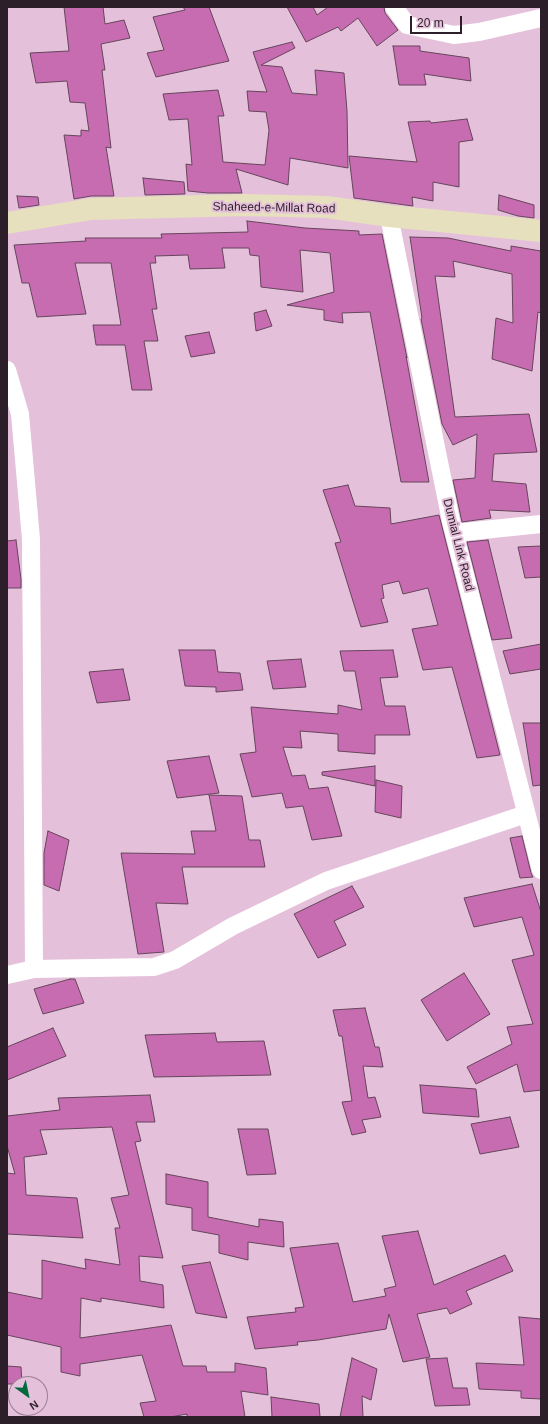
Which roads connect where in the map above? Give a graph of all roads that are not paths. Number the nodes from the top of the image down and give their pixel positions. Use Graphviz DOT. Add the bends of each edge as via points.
graph roads {
  1 [pos="394,7"];
  2 [pos="541,18"];
  3 [pos="389,216"];
  4 [pos="7,223"];
  5 [pos="541,231"];
  6 [pos="7,370"];
  7 [pos="541,524"];
  8 [pos="454,533"];
  9 [pos="526,814"];
  10 [pos="541,870"];
  11 [pos="34,969"];
  12 [pos="7,974"];
  1 -- 2 [label="street" via="407,25 454,35"];
  3 -- 4 [label="main road, Shaheed-e-Millat Road" via="327,207 245,205 91,209"];
  3 -- 5 [label="main road, Shaheed-e-Millat Road"];
  3 -- 8 [label="street, Dumial Link Road"];
  6 -- 11 [label="street" via="20,414 31,538"];
  7 -- 8 [label="street"];
  8 -- 9 [label="street, Dumial Link Road"];
  9 -- 10 [label="street, Dumial Link Road"];
  9 -- 11 [label="street" via="326,881 233,926 175,960 154,967"];
  11 -- 12 [label="street"];
}
